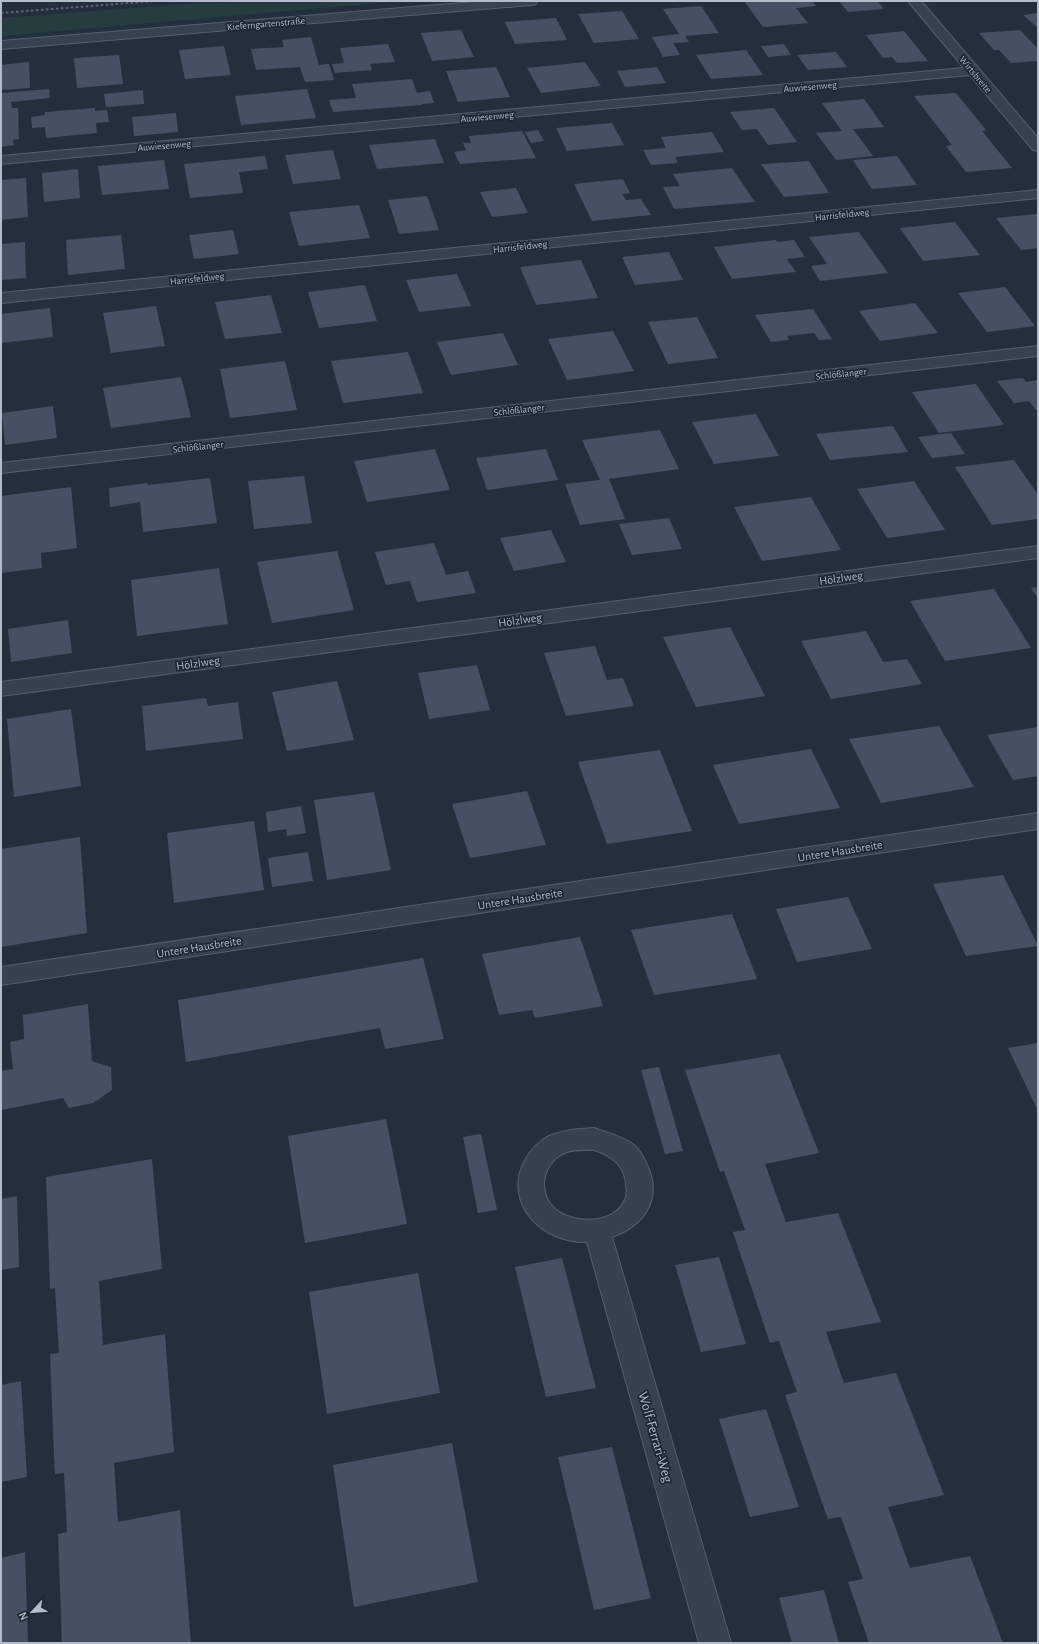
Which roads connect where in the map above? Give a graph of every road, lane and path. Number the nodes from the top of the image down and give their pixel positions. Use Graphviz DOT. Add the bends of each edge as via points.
graph roads {
  1 [pos="532,1"];
  2 [pos="914,1"];
  3 [pos="1,45"];
  4 [pos="973,71"];
  5 [pos="1038,147"];
  6 [pos="1,160"];
  7 [pos="1038,194"];
  8 [pos="1,298"];
  9 [pos="1038,350"];
  10 [pos="1,468"];
  11 [pos="1038,552"];
  12 [pos="1,689"];
  13 [pos="1038,821"];
  14 [pos="1,976"];
  15 [pos="597,1231"];
  16 [pos="714,1643"];
  1 -- 3 [label="street, Kieferngartenstraße"];
  2 -- 4 [label="street, Wirtsbreite"];
  4 -- 5 [label="street, Wirtsbreite"];
  4 -- 6 [label="street, Auwiesenweg"];
  7 -- 8 [label="street, Harrisfeldweg"];
  9 -- 10 [label="street, Schlößlanger"];
  11 -- 12 [label="street, Hölzlweg"];
  13 -- 14 [label="street, Untere Hausbreite"];
  15 -- 16 [label="street, Wolf-Ferrari-Weg"];
}
